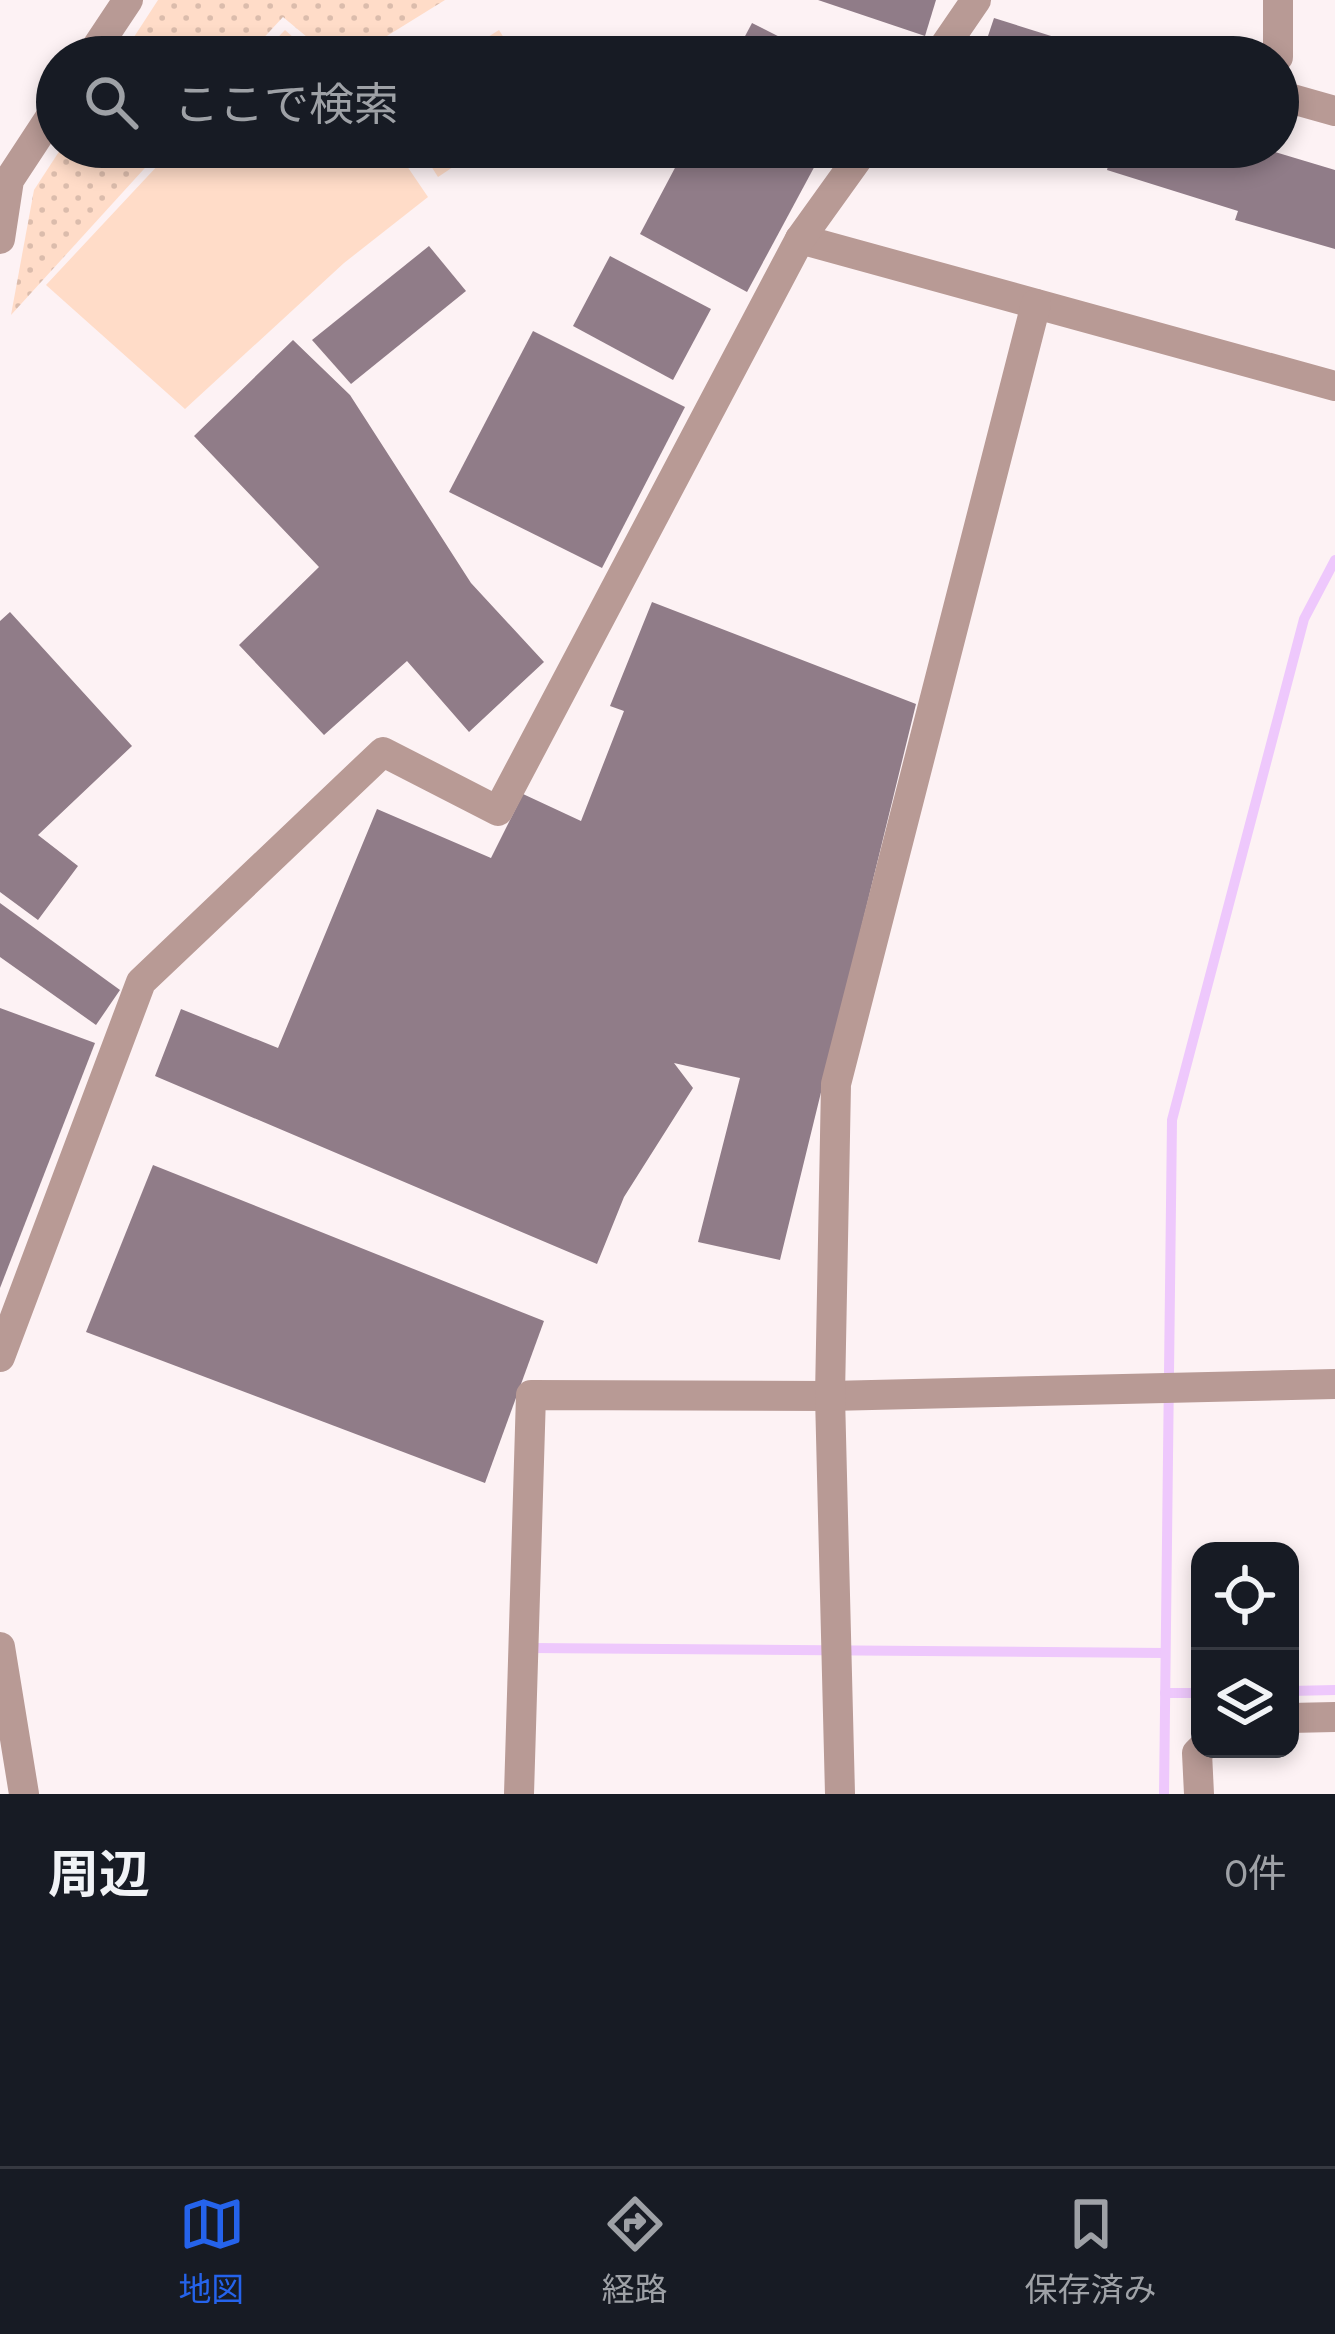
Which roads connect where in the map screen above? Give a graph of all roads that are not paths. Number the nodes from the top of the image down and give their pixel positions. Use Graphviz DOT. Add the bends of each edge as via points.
graph roads {
  1 [pos="128,0"];
  2 [pos="976,0"];
  3 [pos="1277,0"];
  4 [pos="104,36"];
  5 [pos="951,36"];
  6 [pos="1278,36"];
  7 [pos="1299,101"];
  8 [pos="1335,111"];
  9 [pos="36,135"];
  10 [pos="851,168"];
  11 [pos="5,177"];
  12 [pos="0,239"];
  13 [pos="800,239"];
  14 [pos="1036,304"];
  15 [pos="1335,386"];
  16 [pos="0,1357"];
  17 [pos="1335,1384"];
  18 [pos="830,1396"];
  19 [pos="0,1647"];
  20 [pos="1335,1717"];
  21 [pos="1299,1718"];
  22 [pos="1197,1758"];
  23 [pos="24,1794"];
  24 [pos="519,1794"];
  25 [pos="840,1794"];
  26 [pos="1199,1794"];
  1 -- 4 [label="street"];
  2 -- 5 [label="street"];
  3 -- 6 [label="street"];
  7 -- 8 [label="street"];
  9 -- 11 [label="street"];
  10 -- 13 [label="street"];
  11 -- 12 [label="street"];
  13 -- 14 [label="street"];
  13 -- 16 [label="street" via="498,811 383,752 141,982"];
  14 -- 15 [label="street"];
  14 -- 18 [label="street" via="836,1084"];
  17 -- 18 [label="street"];
  18 -- 24 [label="street" via="531,1395"];
  18 -- 25 [label="street"];
  19 -- 23 [label="street"];
  20 -- 21 [label="street"];
  22 -- 26 [label="street"];
}
